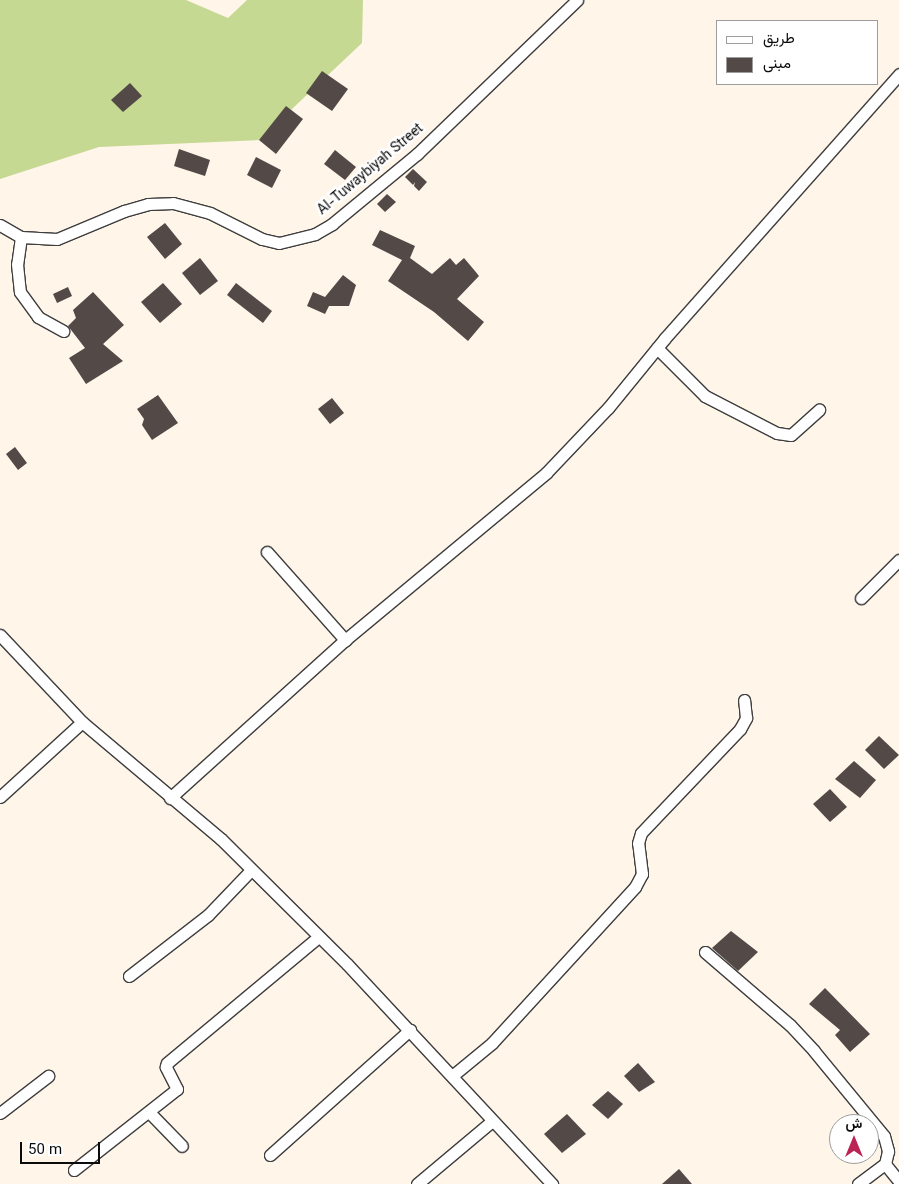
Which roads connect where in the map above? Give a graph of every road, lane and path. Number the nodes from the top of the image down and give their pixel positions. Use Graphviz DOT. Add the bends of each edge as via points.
graph roads {
  1 [pos="577,0"];
  2 [pos="899,74"];
  3 [pos="0,225"];
  4 [pos="21,237"];
  5 [pos="63,331"];
  6 [pos="657,348"];
  7 [pos="819,410"];
  8 [pos="268,552"];
  9 [pos="899,560"];
  10 [pos="861,598"];
  11 [pos="0,635"];
  12 [pos="345,640"];
  13 [pos="744,700"];
  14 [pos="82,722"];
  15 [pos="0,797"];
  16 [pos="170,798"];
  17 [pos="251,870"];
  18 [pos="317,938"];
  19 [pos="705,952"];
  20 [pos="129,976"];
  21 [pos="410,1030"];
  22 [pos="48,1076"];
  23 [pos="452,1076"];
  24 [pos="149,1112"];
  25 [pos="0,1113"];
  26 [pos="492,1121"];
  27 [pos="182,1146"];
  28 [pos="270,1155"];
  29 [pos="885,1164"];
  30 [pos="74,1170"];
  31 [pos="899,1181"];
  32 [pos="417,1184"];
  33 [pos="552,1184"];
  34 [pos="858,1184"];
  1 -- 4 [label="street, Al-Tuwaybiyah Street" via="417,154 332,224 315,234 279,243 262,239 202,210 173,203 148,204 124,211 57,239"];
  2 -- 6 [label="street"];
  3 -- 4 [label="street, Al-Tuwaybiyah Street"];
  4 -- 5 [label="street" via="16,264 20,292 38,318"];
  6 -- 7 [label="street" via="705,396 777,433 791,435"];
  6 -- 12 [label="street" via="608,408 546,473"];
  8 -- 12 [label="street"];
  9 -- 10 [label="street"];
  11 -- 14 [label="street"];
  12 -- 16 [label="street"];
  13 -- 23 [label="street" via="746,718 740,729 641,833 638,843 642,874 634,887 492,1043"];
  14 -- 15 [label="street"];
  14 -- 16 [label="street"];
  16 -- 17 [label="street" via="221,839"];
  17 -- 18 [label="street"];
  17 -- 20 [label="street" via="208,915"];
  18 -- 21 [label="street"];
  18 -- 24 [label="street" via="167,1063 166,1068 177,1089"];
  19 -- 29 [label="street" via="790,1025 814,1050 884,1136 888,1151"];
  21 -- 23 [label="street"];
  21 -- 28 [label="street"];
  22 -- 25 [label="street"];
  23 -- 26 [label="street"];
  24 -- 27 [label="street"];
  24 -- 30 [label="street"];
  26 -- 32 [label="street"];
  26 -- 33 [label="street"];
  29 -- 31 [label="street"];
  29 -- 34 [label="street"];
}
